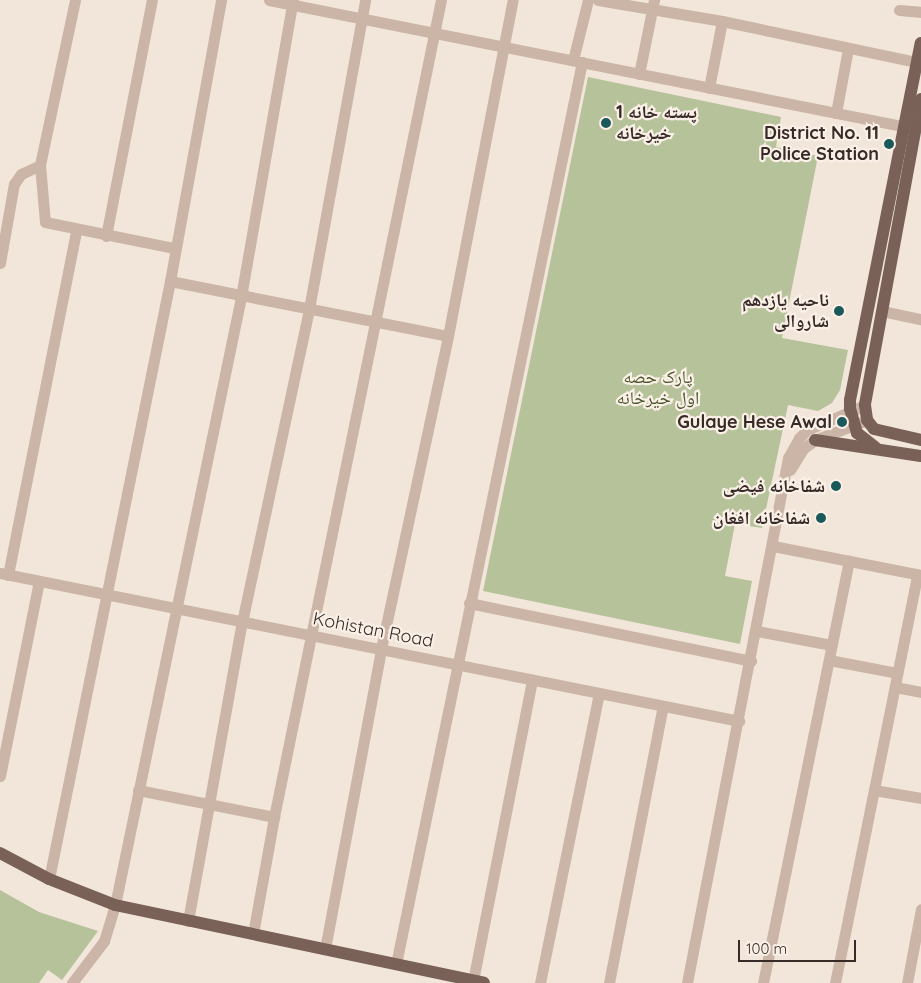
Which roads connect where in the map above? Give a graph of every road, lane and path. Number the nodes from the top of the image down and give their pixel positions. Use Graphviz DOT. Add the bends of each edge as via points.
graph roads {
  1 [pos="75,0"];
  2 [pos="152,0"];
  3 [pos="222,0"];
  4 [pos="269,0"];
  5 [pos="365,0"];
  6 [pos="441,0"];
  7 [pos="513,0"];
  8 [pos="588,0"];
  9 [pos="598,0"];
  10 [pos="293,2"];
  11 [pos="653,4"];
  12 [pos="899,10"];
  13 [pos="921,12"];
  14 [pos="361,18"];
  15 [pos="722,21"];
  16 [pos="434,33"];
  17 [pos="921,43"];
  18 [pos="503,46"];
  19 [pos="848,49"];
  20 [pos="577,61"];
  21 [pos="917,62"];
  22 [pos="639,74"];
  23 [pos="709,88"];
  24 [pos="921,99"];
  25 [pos="836,113"];
  26 [pos="914,125"];
  27 [pos="40,165"];
  28 [pos="76,230"];
  29 [pos="106,236"];
  30 [pos="174,248"];
  31 [pos="885,262"];
  32 [pos="0,263"];
  33 [pos="170,281"];
  34 [pos="241,297"];
  35 [pos="309,309"];
  36 [pos="882,311"];
  37 [pos="921,319"];
  38 [pos="376,323"];
  39 [pos="448,336"];
  40 [pos="864,404"];
  41 [pos="850,409"];
  42 [pos="853,424"];
  43 [pos="870,424"];
  44 [pos="815,440"];
  45 [pos="921,440"];
  46 [pos="875,447"];
  47 [pos="921,456"];
  48 [pos="787,473"];
  49 [pos="774,546"];
  50 [pos="850,561"];
  51 [pos="4,574"];
  52 [pos="919,575"];
  53 [pos="39,581"];
  54 [pos="106,594"];
  55 [pos="469,603"];
  56 [pos="175,608"];
  57 [pos="242,622"];
  58 [pos="757,631"];
  59 [pos="313,636"];
  60 [pos="832,645"];
  61 [pos="381,649"];
  62 [pos="829,660"];
  63 [pos="751,661"];
  64 [pos="457,665"];
  65 [pos="897,673"];
  66 [pos="532,680"];
  67 [pos="895,687"];
  68 [pos="921,692"];
  69 [pos="599,693"];
  70 [pos="664,706"];
  71 [pos="739,721"];
  72 [pos="0,776"];
  73 [pos="138,790"];
  74 [pos="874,790"];
  75 [pos="921,798"];
  76 [pos="209,803"];
  77 [pos="274,817"];
  78 [pos="0,853"];
  79 [pos="49,879"];
  80 [pos="115,905"];
  81 [pos="921,909"];
  82 [pos="188,921"];
  83 [pos="253,934"];
  84 [pos="325,949"];
  85 [pos="396,964"];
  86 [pos="479,982"];
  87 [pos="72,983"];
  88 [pos="540,983"];
  89 [pos="609,983"];
  90 [pos="687,983"];
  91 [pos="763,983"];
  92 [pos="835,983"];
  93 [pos="906,983"];
  1 -- 27 [label="street"];
  2 -- 29 [label="street"];
  3 -- 30 [label="street"];
  4 -- 10 [label="street"];
  5 -- 14 [label="street"];
  6 -- 16 [label="street"];
  7 -- 18 [label="street"];
  8 -- 20 [label="street"];
  9 -- 11 [label="street"];
  10 -- 14 [label="street"];
  10 -- 34 [label="street"];
  11 -- 15 [label="street"];
  11 -- 22 [label="street"];
  12 -- 13 [label="street"];
  14 -- 16 [label="street"];
  14 -- 35 [label="street"];
  15 -- 19 [label="street"];
  15 -- 23 [label="street"];
  16 -- 18 [label="street"];
  16 -- 38 [label="street"];
  17 -- 21 [label="main road"];
  18 -- 20 [label="street"];
  18 -- 39 [label="street"];
  19 -- 21 [label="street"];
  19 -- 25 [label="street"];
  20 -- 22 [label="street"];
  20 -- 55 [label="street"];
  21 -- 26 [label="main road"];
  22 -- 23 [label="street"];
  23 -- 25 [label="street"];
  24 -- 26 [label="main road"];
  25 -- 26 [label="street"];
  26 -- 31 [label="main road"];
  27 -- 28 [label="street" via="45,222"];
  27 -- 32 [label="street" via="21,174 14,184"];
  28 -- 29 [label="street"];
  28 -- 51 [label="street"];
  29 -- 30 [label="street"];
  30 -- 33 [label="street"];
  31 -- 36 [label="main road"];
  31 -- 41 [label="main road"];
  33 -- 34 [label="street"];
  33 -- 54 [label="street"];
  34 -- 35 [label="street"];
  34 -- 56 [label="street"];
  35 -- 38 [label="street"];
  35 -- 57 [label="street"];
  36 -- 37 [label="street"];
  36 -- 40 [label="main road"];
  38 -- 39 [label="street"];
  38 -- 59 [label="street"];
  39 -- 61 [label="street"];
  40 -- 41 [label="street"];
  40 -- 43 [label="main road"];
  41 -- 42 [label="main road"];
  41 -- 48 [label="street" via="818,424 799,438 791,450"];
  42 -- 43 [label="street"];
  42 -- 44 [label="street"];
  42 -- 46 [label="main road" via="862,439"];
  43 -- 45 [label="main road"];
  44 -- 46 [label="main road"];
  44 -- 48 [label="street" via="804,448"];
  46 -- 47 [label="main road"];
  48 -- 49 [label="street"];
  49 -- 50 [label="street"];
  49 -- 58 [label="street"];
  50 -- 52 [label="street"];
  50 -- 60 [label="street"];
  51 -- 53 [label="street, Kohistan Road"];
  52 -- 65 [label="street"];
  53 -- 54 [label="street, Kohistan Road"];
  53 -- 72 [label="street"];
  54 -- 56 [label="street, Kohistan Road"];
  54 -- 79 [label="street"];
  55 -- 63 [label="street"];
  55 -- 64 [label="street"];
  56 -- 57 [label="street, Kohistan Road"];
  56 -- 73 [label="street"];
  57 -- 59 [label="street, Kohistan Road"];
  57 -- 76 [label="street"];
  58 -- 60 [label="street"];
  58 -- 63 [label="street"];
  59 -- 61 [label="street, Kohistan Road"];
  59 -- 77 [label="street"];
  60 -- 62 [label="street"];
  61 -- 64 [label="street, Kohistan Road"];
  61 -- 84 [label="street"];
  62 -- 65 [label="street"];
  62 -- 91 [label="street"];
  63 -- 71 [label="street"];
  64 -- 66 [label="street, Kohistan Road"];
  64 -- 85 [label="street"];
  65 -- 67 [label="street"];
  66 -- 69 [label="street, Kohistan Road"];
  66 -- 86 [label="street"];
  67 -- 68 [label="street"];
  67 -- 74 [label="street"];
  69 -- 70 [label="street, Kohistan Road"];
  69 -- 88 [label="street"];
  70 -- 71 [label="street, Kohistan Road"];
  70 -- 89 [label="street"];
  71 -- 90 [label="street"];
  73 -- 76 [label="street"];
  73 -- 80 [label="street"];
  74 -- 75 [label="street"];
  74 -- 92 [label="street"];
  76 -- 77 [label="street"];
  76 -- 82 [label="street"];
  77 -- 83 [label="street"];
  78 -- 79 [label="main road"];
  79 -- 80 [label="main road"];
  80 -- 82 [label="main road"];
  80 -- 87 [label="street" via="104,941"];
  81 -- 93 [label="street"];
  82 -- 83 [label="main road"];
  83 -- 84 [label="main road"];
  84 -- 85 [label="main road"];
  85 -- 86 [label="main road"];
}
